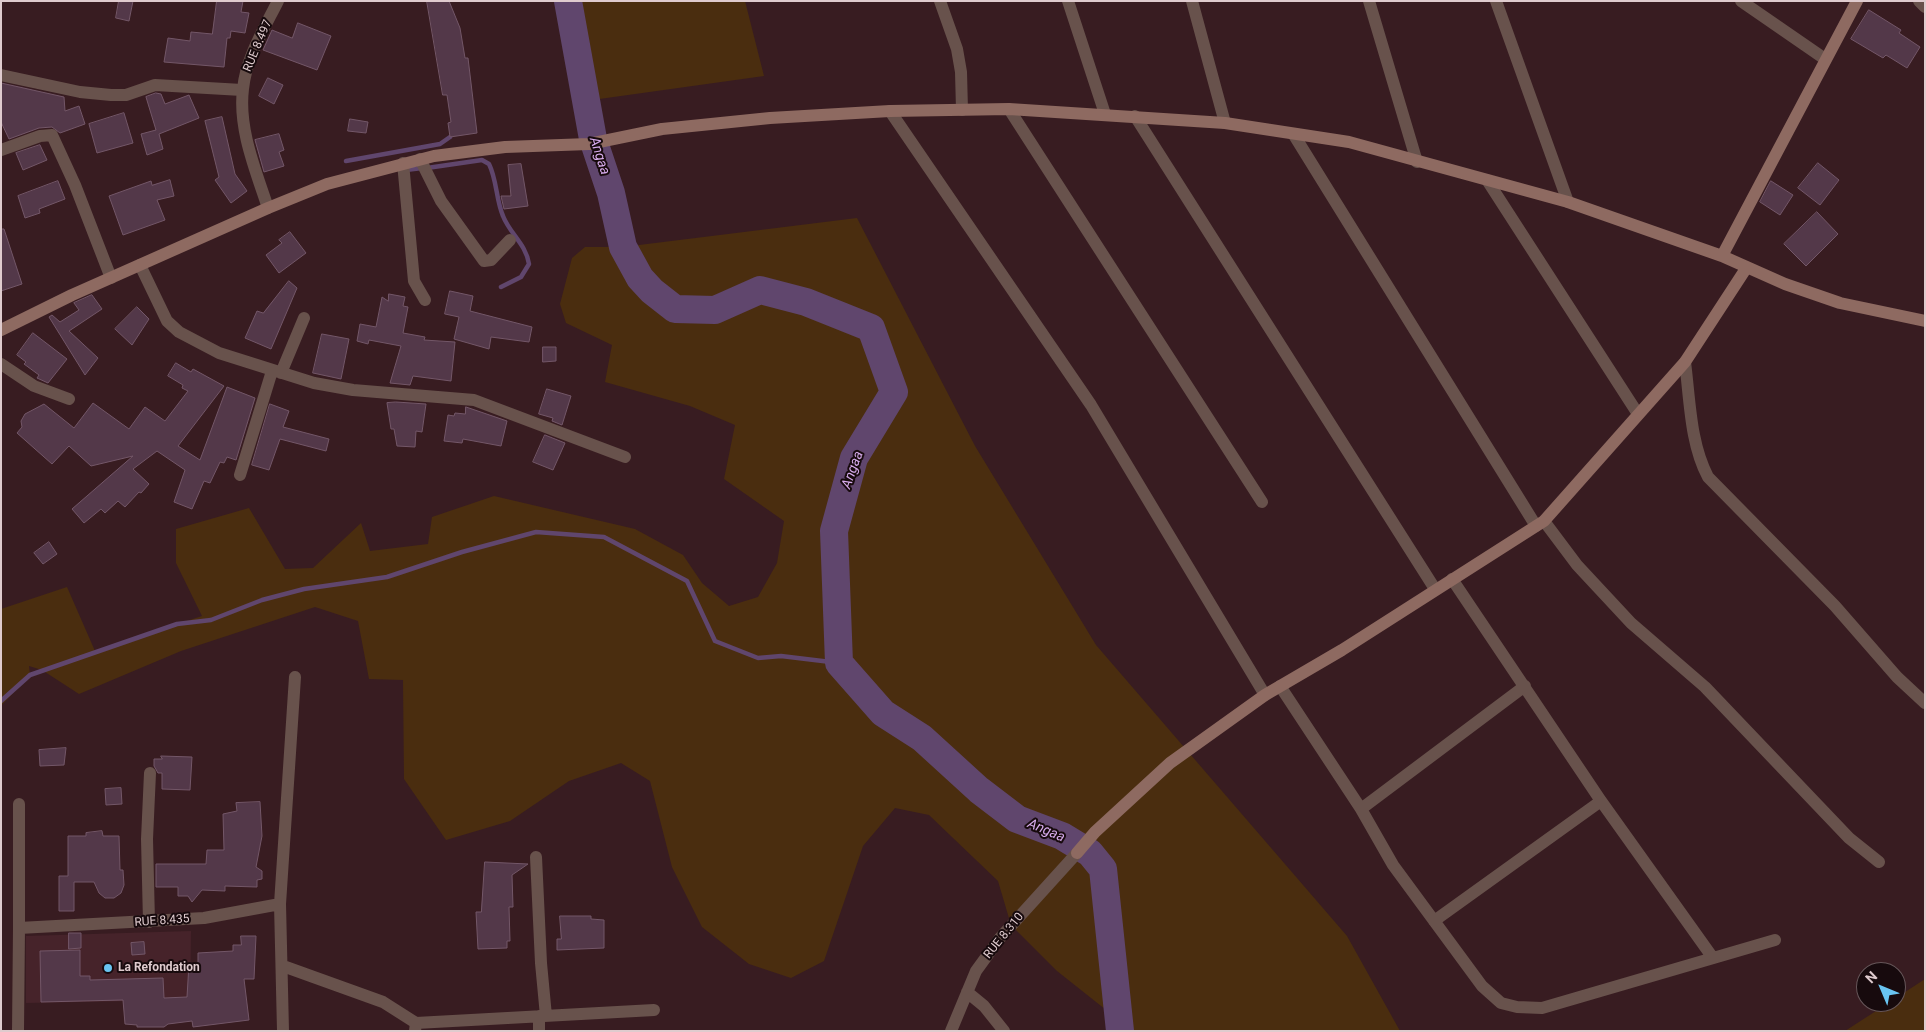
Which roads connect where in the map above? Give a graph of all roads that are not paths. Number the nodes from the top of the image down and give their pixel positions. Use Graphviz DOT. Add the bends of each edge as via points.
graph roads {
  1 [pos="940,1"];
  2 [pos="1068,1"];
  3 [pos="1192,1"];
  4 [pos="1369,1"];
  5 [pos="1496,1"];
  6 [pos="1741,1"];
  7 [pos="1857,1"];
  8 [pos="1919,1"];
  9 [pos="274,3"];
  10 [pos="1925,7"];
  11 [pos="1825,59"];
  12 [pos="1,75"];
  13 [pos="242,90"];
  14 [pos="1009,109"];
  15 [pos="962,110"];
  16 [pos="890,111"];
  17 [pos="1104,114"];
  18 [pos="1135,116"];
  19 [pos="1225,123"];
  20 [pos="1294,135"];
  21 [pos="1,150"];
  22 [pos="420,159"];
  23 [pos="1417,162"];
  24 [pos="403,163"];
  25 [pos="1487,180"];
  26 [pos="1568,202"];
  27 [pos="268,208"];
  28 [pos="510,240"];
  29 [pos="1722,256"];
  30 [pos="140,266"];
  31 [pos="1747,267"];
  32 [pos="111,278"];
  33 [pos="425,300"];
  34 [pos="304,318"];
  35 [pos="1925,321"];
  36 [pos="1,330"];
  37 [pos="1685,362"];
  38 [pos="1,364"];
  39 [pos="276,372"];
  40 [pos="69,399"];
  41 [pos="1638,414"];
  42 [pos="625,457"];
  43 [pos="240,474"];
  44 [pos="1262,502"];
  45 [pos="1540,524"];
  46 [pos="1452,579"];
  47 [pos="1435,589"];
  48 [pos="295,677"];
  49 [pos="1280,686"];
  50 [pos="1525,686"];
  51 [pos="1265,695"];
  52 [pos="1925,703"];
  53 [pos="150,773"];
  54 [pos="1601,800"];
  55 [pos="19,804"];
  56 [pos="1361,809"];
  57 [pos="536,857"];
  58 [pos="1879,862"];
  59 [pos="280,904"];
  60 [pos="1434,920"];
  61 [pos="149,922"];
  62 [pos="19,928"];
  63 [pos="1776,940"];
  64 [pos="1713,958"];
  65 [pos="283,966"];
  66 [pos="967,992"];
  67 [pos="654,1010"];
  68 [pos="543,1016"];
  69 [pos="416,1027"];
  70 [pos="18,1031"];
  71 [pos="283,1031"];
  72 [pos="539,1031"];
  73 [pos="951,1031"];
  74 [pos="1004,1031"];
  1 -- 15 [label="street" via="962,72"];
  2 -- 17 [label="street"];
  3 -- 19 [label="street"];
  4 -- 23 [label="street"];
  5 -- 26 [label="street"];
  6 -- 11 [label="street"];
  7 -- 11 [label="street"];
  8 -- 10 [label="street"];
  9 -- 13 [label="street, RUE 8.497" via="248,65"];
  11 -- 29 [label="street"];
  12 -- 13 [label="street" via="80,92 111,95 126,95 162,85"];
  13 -- 27 [label="street, RUE 8.497" via="245,132"];
  14 -- 15 [label="street"];
  14 -- 17 [label="street"];
  14 -- 44 [label="street"];
  15 -- 16 [label="street"];
  16 -- 22 [label="street" via="662,129 589,144 505,147"];
  16 -- 51 [label="street" via="1092,405"];
  17 -- 18 [label="street"];
  18 -- 19 [label="street"];
  18 -- 47 [label="street"];
  19 -- 20 [label="street"];
  20 -- 23 [label="street" via="1349,142"];
  20 -- 45 [label="street"];
  21 -- 32 [label="street" via="40,136 52,136 76,185"];
  22 -- 24 [label="street"];
  22 -- 28 [label="street" via="440,202 484,261 491,260"];
  23 -- 25 [label="street"];
  24 -- 27 [label="street" via="327,184"];
  24 -- 33 [label="street" via="414,281"];
  25 -- 26 [label="street"];
  25 -- 41 [label="street"];
  26 -- 29 [label="street"];
  27 -- 30 [label="street"];
  29 -- 31 [label="street"];
  30 -- 32 [label="street"];
  30 -- 39 [label="street" via="167,321 180,332 219,353"];
  31 -- 35 [label="street" via="1840,303"];
  31 -- 37 [label="street"];
  32 -- 36 [label="street"];
  34 -- 39 [label="street"];
  37 -- 41 [label="street"];
  37 -- 52 [label="street" via="1697,451 1708,477"];
  38 -- 40 [label="street" via="34,386"];
  39 -- 42 [label="street" via="353,390 474,400"];
  39 -- 43 [label="street"];
  41 -- 45 [label="street"];
  45 -- 46 [label="street"];
  45 -- 58 [label="street" via="1631,623 1705,687 1849,838"];
  46 -- 47 [label="street"];
  46 -- 50 [label="street"];
  47 -- 49 [label="street"];
  48 -- 59 [label="street"];
  49 -- 51 [label="street"];
  49 -- 56 [label="street"];
  50 -- 54 [label="street"];
  50 -- 56 [label="street"];
  51 -- 66 [label="street, RUE 8.310" via="1170,763 1095,832 1000,938 976,971"];
  53 -- 61 [label="street" via="146,839"];
  54 -- 60 [label="street"];
  54 -- 64 [label="street"];
  55 -- 62 [label="street"];
  56 -- 60 [label="street" via="1393,865"];
  57 -- 68 [label="street"];
  59 -- 61 [label="street, RUE 8.435" via="204,918"];
  59 -- 65 [label="street"];
  60 -- 64 [label="street" via="1482,986 1501,1003 1517,1007 1542,1008"];
  61 -- 62 [label="street, RUE 8.435"];
  62 -- 70 [label="street"];
  63 -- 64 [label="street"];
  65 -- 69 [label="street" via="383,1002"];
  65 -- 71 [label="street"];
  66 -- 73 [label="street, RUE 8.310"];
  66 -- 74 [label="street" via="984,1006"];
  67 -- 68 [label="street"];
  68 -- 69 [label="street"];
  68 -- 72 [label="street"];
}
